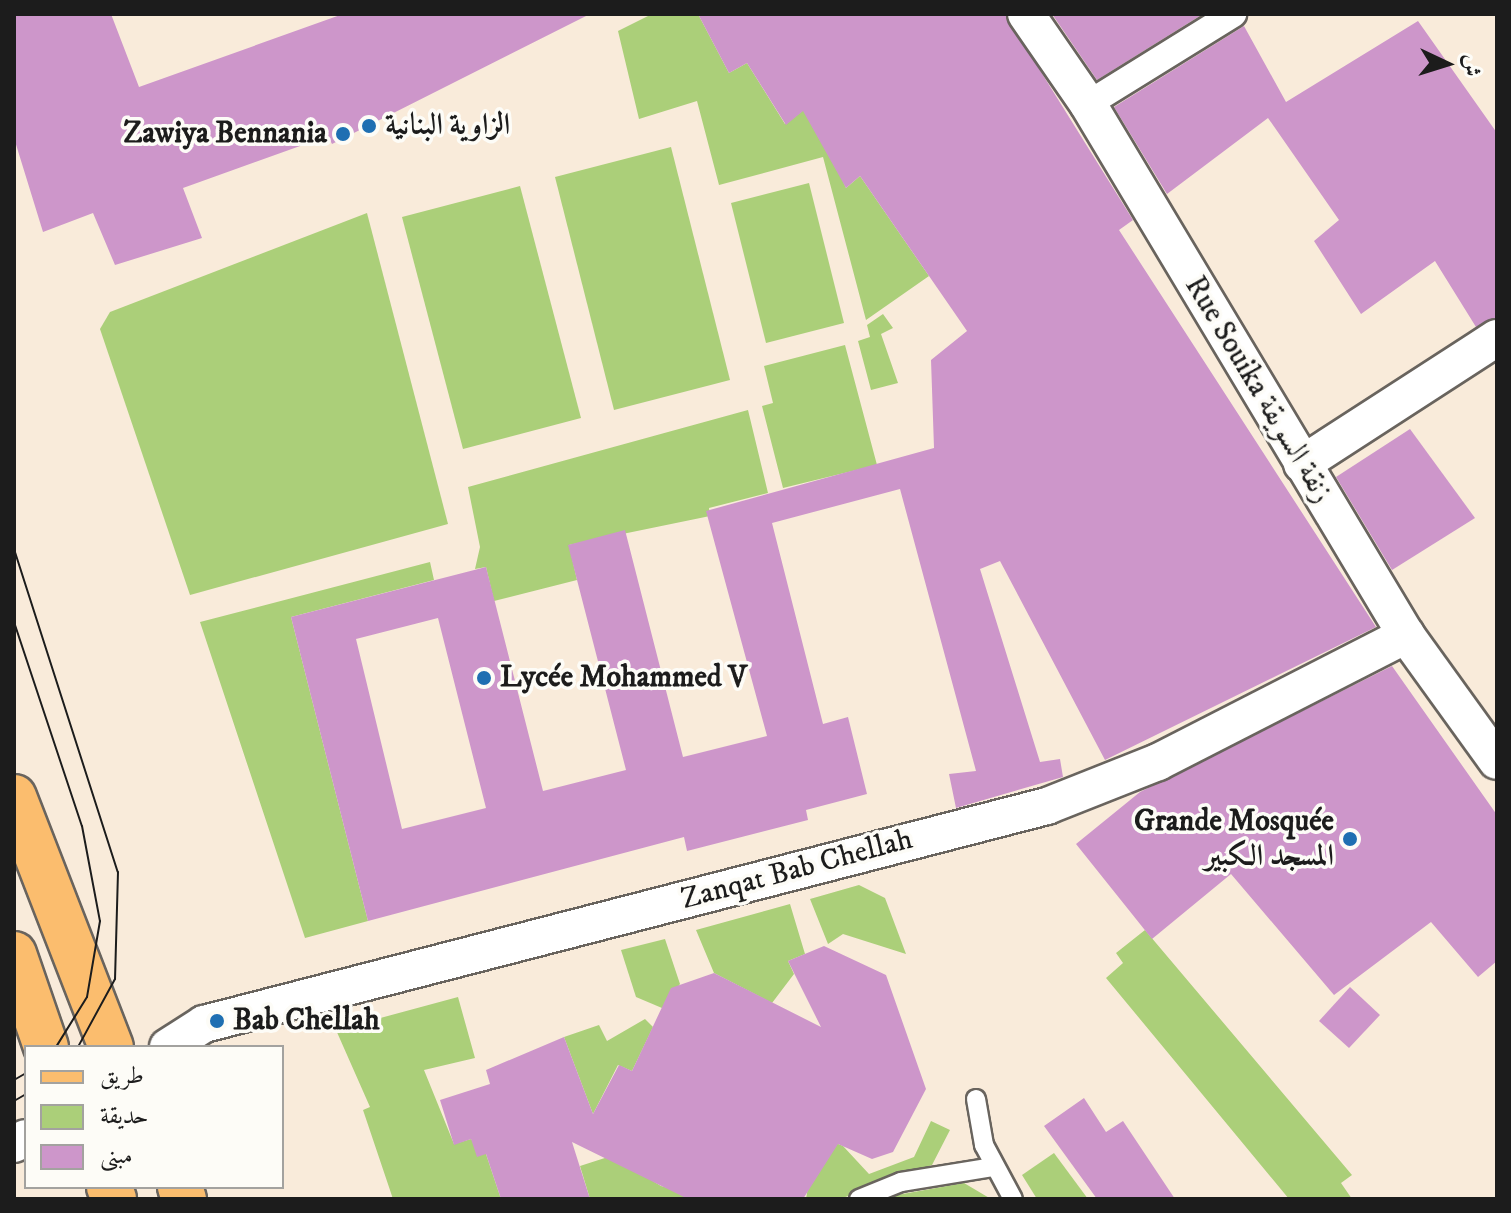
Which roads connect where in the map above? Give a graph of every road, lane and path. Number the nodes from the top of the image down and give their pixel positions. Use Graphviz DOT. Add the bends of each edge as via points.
graph roads {
  1 [pos="1026,14"];
  2 [pos="1233,14"];
  3 [pos="1088,104"];
  4 [pos="1497,338"];
  5 [pos="1302,464"];
  6 [pos="1406,635"];
  7 [pos="1497,761"];
  8 [pos="14,797"];
  9 [pos="14,954"];
  10 [pos="45,1045"];
  11 [pos="110,1045"];
  12 [pos="171,1045"];
  13 [pos="976,1099"];
  14 [pos="994,1167"];
  15 [pos="859,1199"];
  16 [pos="1013,1199"];
  1 -- 3 [label="street, Rue Souika زنقة السويقة"];
  2 -- 3 [label="street"];
  3 -- 5 [label="street, Rue Souika زنقة السويقة"];
  4 -- 5 [label="street"];
  5 -- 6 [label="street, Rue Souika زنقة السويقة"];
  6 -- 7 [label="street, Rue Souika زنقة السويقة"];
  6 -- 12 [label="street, Zanqat Bab Chellah" via="1158,762 1047,806 204,1024"];
  8 -- 11 [label="main road"];
  9 -- 10 [label="main road"];
  13 -- 14 [label="lane"];
  14 -- 15 [label="lane" via="901,1182"];
  14 -- 16 [label="lane"];
}
